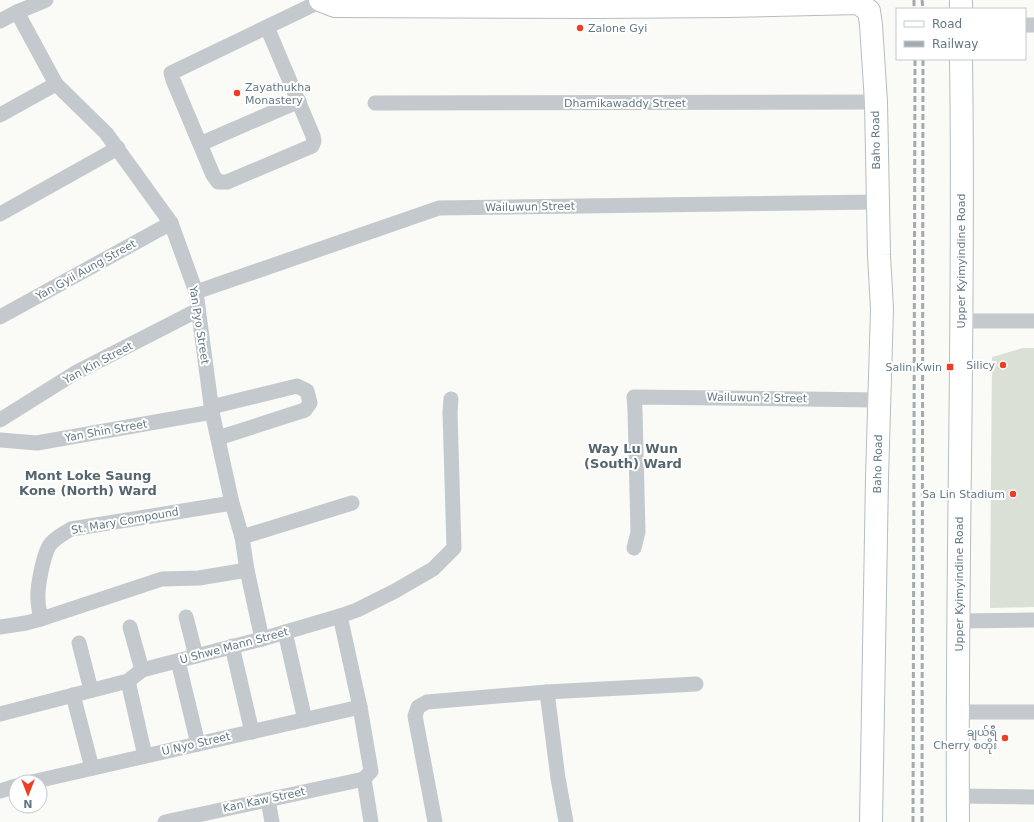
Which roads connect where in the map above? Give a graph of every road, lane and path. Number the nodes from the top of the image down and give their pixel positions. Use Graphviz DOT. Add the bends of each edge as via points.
graph roads {
  1 [pos="46,0"];
  2 [pos="320,0"];
  3 [pos="869,5"];
  4 [pos="17,12"];
  5 [pos="0,21"];
  6 [pos="267,27"];
  7 [pos="961,60"];
  8 [pos="56,84"];
  9 [pos="299,101"];
  10 [pos="876,102"];
  11 [pos="375,103"];
  12 [pos="0,114"];
  13 [pos="200,144"];
  14 [pos="118,148"];
  15 [pos="878,202"];
  16 [pos="0,214"];
  17 [pos="171,223"];
  18 [pos="196,292"];
  19 [pos="198,310"];
  20 [pos="0,317"];
  21 [pos="961,321"];
  22 [pos="1034,321"];
  23 [pos="451,399"];
  24 [pos="879,400"];
  25 [pos="212,410"];
  26 [pos="0,420"];
  27 [pos="218,438"];
  28 [pos="0,440"];
  29 [pos="232,503"];
  30 [pos="352,503"];
  31 [pos="242,537"];
  32 [pos="634,548"];
  33 [pos="247,570"];
  34 [pos="340,616"];
  35 [pos="186,617"];
  36 [pos="41,619"];
  37 [pos="1034,620"];
  38 [pos="959,621"];
  39 [pos="0,626"];
  40 [pos="130,627"];
  41 [pos="285,632"];
  42 [pos="262,639"];
  43 [pos="79,644"];
  44 [pos="232,646"];
  45 [pos="196,656"];
  46 [pos="178,661"];
  47 [pos="142,670"];
  48 [pos="128,681"];
  49 [pos="696,684"];
  50 [pos="91,690"];
  51 [pos="547,692"];
  52 [pos="73,695"];
  53 [pos="360,707"];
  54 [pos="958,712"];
  55 [pos="1034,712"];
  56 [pos="0,714"];
  57 [pos="305,720"];
  58 [pos="252,732"];
  59 [pos="198,744"];
  60 [pos="146,756"];
  61 [pos="92,768"];
  62 [pos="48,778"];
  63 [pos="364,779"];
  64 [pos="958,796"];
  65 [pos="1034,797"];
  66 [pos="268,800"];
  67 [pos="174,821"];
  68 [pos="272,822"];
  69 [pos="371,822"];
  70 [pos="435,822"];
  71 [pos="566,822"];
  72 [pos="871,822"];
  73 [pos="958,822"];
  1 -- 4 [label="street"];
  2 -- 3 [label="main road, Baho Road" via="336,6 697,6 858,3"];
  2 -- 6 [label="street"];
  3 -- 10 [label="main road, Baho Road"];
  4 -- 5 [label="street"];
  4 -- 8 [label="street, Yan Pyo Street"];
  6 -- 9 [label="street"];
  6 -- 13 [label="street" via="171,73"];
  7 -- 21 [label="main road, Upper Kyimyindine Road"];
  8 -- 12 [label="street"];
  8 -- 14 [label="street, Yan Pyo Street"];
  9 -- 13 [label="street"];
  9 -- 13 [label="street" via="313,136 312,146 228,182 218,182"];
  10 -- 11 [label="street, Dhamikawaddy Street"];
  10 -- 15 [label="main road, Baho Road"];
  14 -- 16 [label="street"];
  14 -- 17 [label="street, Yan Pyo Street"];
  15 -- 18 [label="street, Wailuwun Street" via="439,208"];
  15 -- 24 [label="main road, Baho Road" via="882,309"];
  17 -- 18 [label="street, Yan Pyo Street"];
  17 -- 20 [label="street, Yan Gyii Aung Street"];
  18 -- 19 [label="street, Yan Pyo Street"];
  19 -- 25 [label="street, Yan Pyo Street"];
  19 -- 26 [label="street, Yan Kin Street" via="75,373"];
  21 -- 22 [label="street"];
  21 -- 38 [label="main road, Upper Kyimyindine Road"];
  23 -- 34 [label="street, U Shwe Mann Street" via="454,548 427,573 395,592"];
  24 -- 32 [label="street, Wailuwun 2 Street" via="634,397 638,532"];
  24 -- 72 [label="main road, Baho Road"];
  25 -- 27 [label="street, Yan Pyo Street"];
  25 -- 27 [label="street, Yan Shin Street" via="297,386 306,391 310,403 305,410"];
  25 -- 28 [label="street, Yan Shin Street" via="37,443"];
  27 -- 29 [label="street, Yan Pyo Street"];
  29 -- 31 [label="street, Yan Pyo Street"];
  29 -- 36 [label="street, St. Mary Compound" via="71,529 57,537 44,558 38,590"];
  30 -- 31 [label="street"];
  31 -- 33 [label="street, Yan Pyo Street"];
  33 -- 36 [label="street" via="199,578 162,579"];
  33 -- 42 [label="street, Yan Pyo Street"];
  34 -- 41 [label="street, U Shwe Mann Street"];
  34 -- 53 [label="street"];
  35 -- 45 [label="street"];
  36 -- 39 [label="street"];
  37 -- 38 [label="street"];
  38 -- 54 [label="main road, Upper Kyimyindine Road"];
  40 -- 47 [label="street"];
  41 -- 42 [label="street, U Shwe Mann Street"];
  41 -- 57 [label="street"];
  42 -- 44 [label="street, U Shwe Mann Street"];
  43 -- 50 [label="street"];
  44 -- 45 [label="street, U Shwe Mann Street"];
  44 -- 58 [label="street"];
  45 -- 46 [label="street, U Shwe Mann Street"];
  46 -- 47 [label="street, U Shwe Mann Street"];
  46 -- 59 [label="street"];
  47 -- 48 [label="street, U Shwe Mann Street"];
  48 -- 50 [label="street, U Shwe Mann Street"];
  48 -- 60 [label="street"];
  49 -- 51 [label="street"];
  50 -- 52 [label="street, U Shwe Mann Street"];
  51 -- 70 [label="street" via="427,702 418,707 415,716"];
  51 -- 71 [label="street"];
  52 -- 56 [label="street, U Shwe Mann Street"];
  52 -- 61 [label="street"];
  53 -- 57 [label="street, U Nyo Street"];
  53 -- 63 [label="street" via="371,771"];
  54 -- 55 [label="street"];
  54 -- 64 [label="main road, Upper Kyimyindine Road"];
  57 -- 58 [label="street, U Nyo Street"];
  58 -- 59 [label="street, U Nyo Street"];
  59 -- 60 [label="street, U Nyo Street"];
  60 -- 61 [label="street, U Nyo Street"];
  61 -- 62 [label="street, U Nyo Street"];
  63 -- 66 [label="street, Kan Kaw Street"];
  63 -- 69 [label="street"];
  64 -- 65 [label="street"];
  64 -- 73 [label="main road, Upper Kyimyindine Road"];
  66 -- 67 [label="street, Kan Kaw Street"];
  66 -- 68 [label="street"];
}
